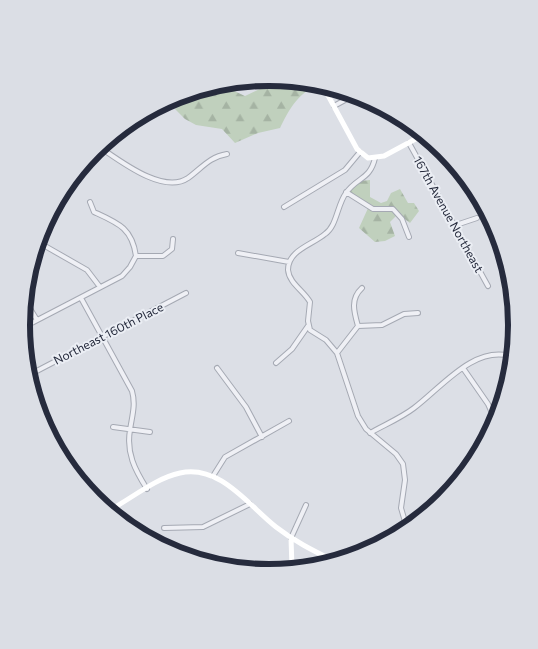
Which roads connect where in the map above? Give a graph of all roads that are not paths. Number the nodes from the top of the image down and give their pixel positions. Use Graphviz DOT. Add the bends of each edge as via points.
graph roads {
  1 [pos="327,93"];
  2 [pos="347,99"];
  3 [pos="334,106"];
  4 [pos="418,138"];
  5 [pos="409,143"];
  6 [pos="105,151"];
  7 [pos="360,152"];
  8 [pos="227,154"];
  9 [pos="375,158"];
  10 [pos="346,192"];
  11 [pos="90,202"];
  12 [pos="284,207"];
  13 [pos="477,218"];
  14 [pos="456,225"];
  15 [pos="409,237"];
  16 [pos="173,239"];
  17 [pos="44,245"];
  18 [pos="238,252"];
  19 [pos="136,256"];
  20 [pos="289,262"];
  21 [pos="488,286"];
  22 [pos="100,287"];
  23 [pos="362,288"];
  24 [pos="186,293"];
  25 [pos="81,298"];
  26 [pos="31,311"];
  27 [pos="418,313"];
  28 [pos="36,320"];
  29 [pos="30,323"];
  30 [pos="308,326"];
  31 [pos="358,326"];
  32 [pos="100,337"];
  33 [pos="336,353"];
  34 [pos="506,356"];
  35 [pos="276,363"];
  36 [pos="217,368"];
  37 [pos="463,368"];
  38 [pos="35,372"];
  39 [pos="491,412"];
  40 [pos="289,421"];
  41 [pos="113,427"];
  42 [pos="130,430"];
  43 [pos="150,432"];
  44 [pos="370,433"];
  45 [pos="262,437"];
  46 [pos="213,476"];
  47 [pos="147,489"];
  48 [pos="250,504"];
  49 [pos="306,505"];
  50 [pos="115,507"];
  51 [pos="405,521"];
  52 [pos="164,528"];
  53 [pos="291,538"];
  54 [pos="325,556"];
  55 [pos="292,562"];
  1 -- 3 [label="street"];
  2 -- 3 [label="street"];
  3 -- 7 [label="street"];
  4 -- 5 [label="street"];
  5 -- 9 [label="street"];
  5 -- 14 [label="street, 167th Avenue Northeast"];
  6 -- 8 [label="street" via="141,174 167,182 181,182 216,156"];
  7 -- 9 [label="street"];
  7 -- 12 [label="street" via="344,170"];
  9 -- 10 [label="street" via="370,173"];
  10 -- 15 [label="street" via="373,209 387,208 397,212"];
  10 -- 20 [label="street" via="328,232"];
  11 -- 19 [label="street" via="94,212 129,233"];
  13 -- 14 [label="street"];
  14 -- 21 [label="street, 167th Avenue Northeast"];
  16 -- 19 [label="street" via="172,249 163,256"];
  17 -- 22 [label="street" via="87,270"];
  18 -- 20 [label="street"];
  19 -- 22 [label="street" via="122,276"];
  20 -- 30 [label="street" via="290,276 310,302"];
  22 -- 25 [label="street"];
  23 -- 31 [label="street" via="354,302"];
  24 -- 32 [label="street, Northeast 160th Place"];
  25 -- 28 [label="street"];
  25 -- 32 [label="street"];
  26 -- 28 [label="street"];
  27 -- 31 [label="street" via="404,314 382,325"];
  28 -- 29 [label="street"];
  30 -- 33 [label="street" via="330,343"];
  30 -- 35 [label="street" via="292,349"];
  31 -- 33 [label="street"];
  32 -- 38 [label="street, Northeast 160th Place"];
  32 -- 42 [label="street" via="132,391 134,403"];
  33 -- 44 [label="street" via="358,416"];
  34 -- 37 [label="street" via="488,355"];
  36 -- 45 [label="street" via="246,407"];
  37 -- 39 [label="street"];
  37 -- 44 [label="street" via="412,409"];
  40 -- 45 [label="street"];
  41 -- 42 [label="street"];
  42 -- 43 [label="street"];
  42 -- 47 [label="street" via="131,459"];
  44 -- 51 [label="street" via="403,464 405,480 401,508"];
  45 -- 46 [label="street" via="225,457"];
  46 -- 47 [label="street" via="184,472"];
  46 -- 48 [label="street"];
  47 -- 50 [label="street"];
  48 -- 52 [label="street" via="203,527"];
  48 -- 53 [label="street"];
  49 -- 53 [label="street"];
  53 -- 54 [label="street"];
  53 -- 55 [label="street"];
}
